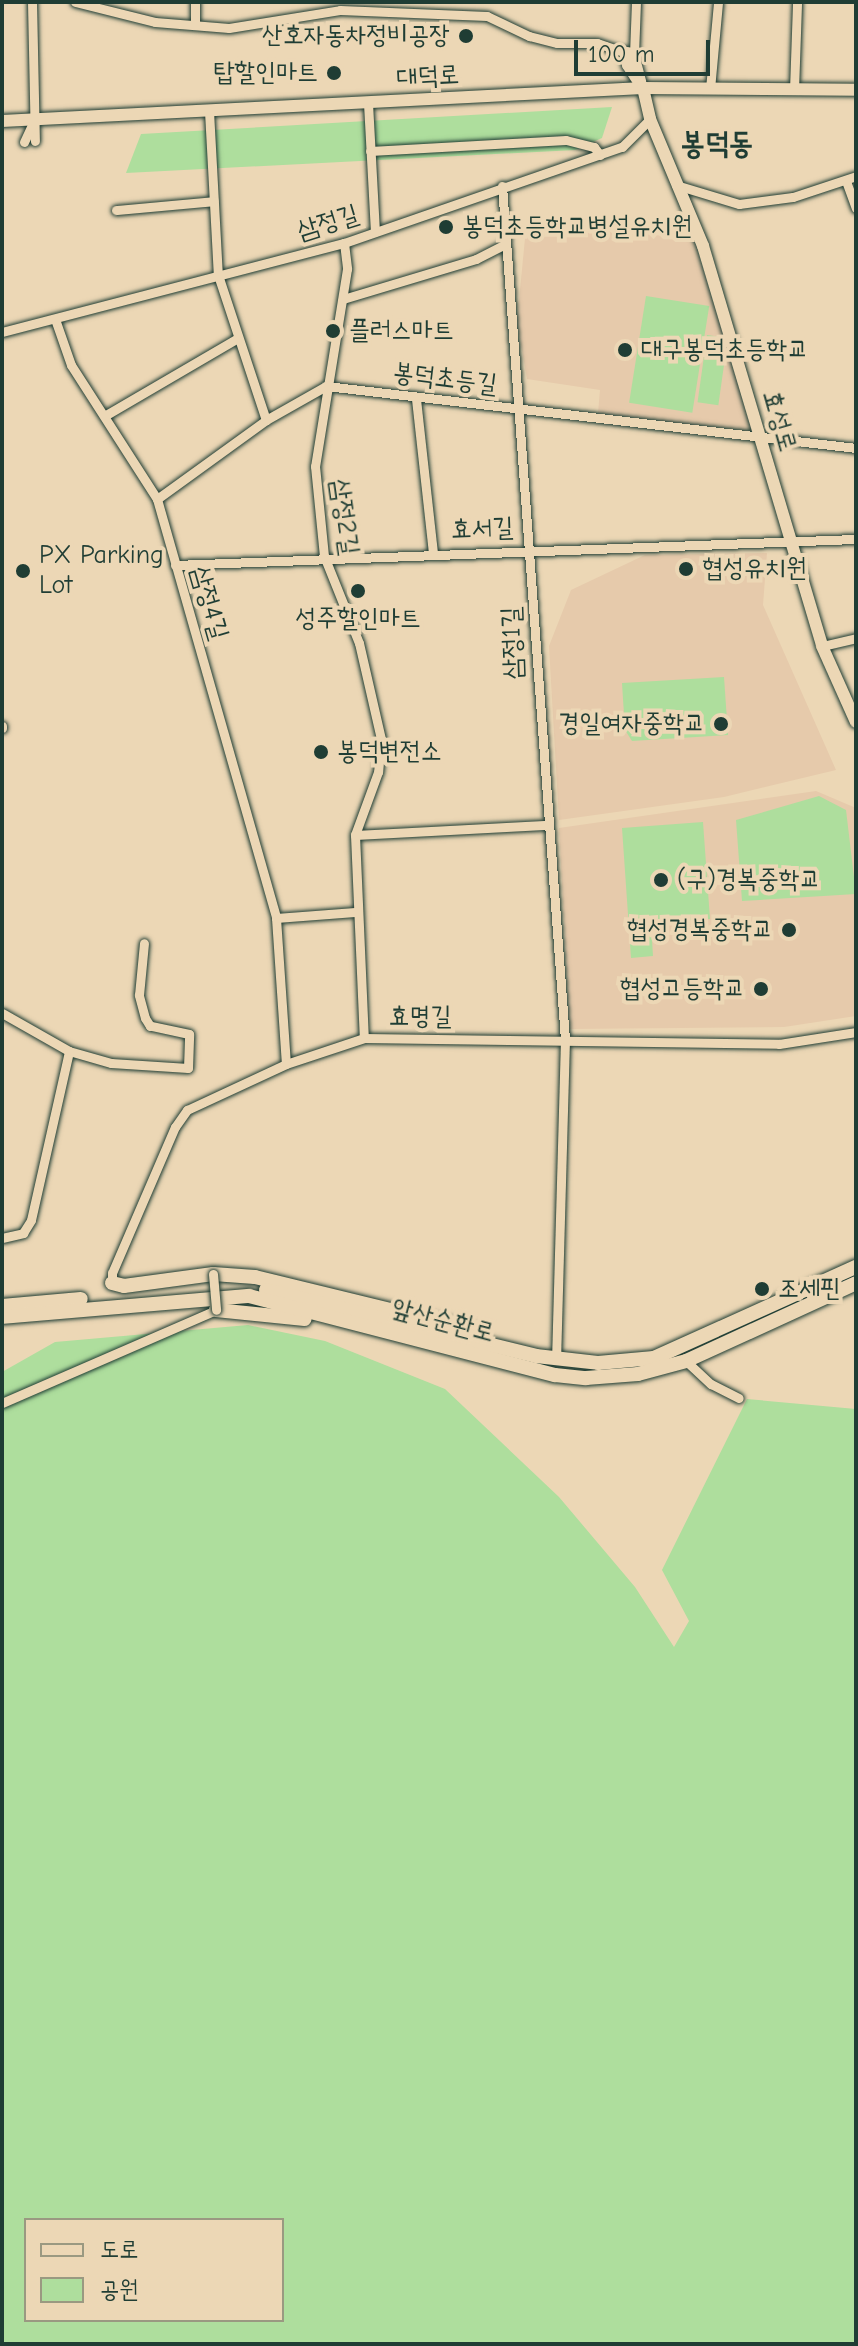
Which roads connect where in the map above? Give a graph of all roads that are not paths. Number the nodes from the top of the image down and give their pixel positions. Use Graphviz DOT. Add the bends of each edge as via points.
graph roads {
  1 [pos="32,2"];
  2 [pos="75,2"];
  3 [pos="195,2"];
  4 [pos="486,2"];
  5 [pos="636,2"];
  6 [pos="718,2"];
  7 [pos="797,2"];
  8 [pos="340,6"];
  9 [pos="487,16"];
  10 [pos="195,25"];
  11 [pos="630,54"];
  12 [pos="643,88"];
  13 [pos="710,89"];
  14 [pos="794,90"];
  15 [pos="856,90"];
  16 [pos="368,103"];
  17 [pos="209,111"];
  18 [pos="650,119"];
  19 [pos="34,120"];
  20 [pos="2,121"];
  21 [pos="30,142"];
  22 [pos="370,151"];
  23 [pos="600,155"];
  24 [pos="851,178"];
  25 [pos="676,185"];
  26 [pos="502,186"];
  27 [pos="214,201"];
  28 [pos="856,208"];
  29 [pos="116,210"];
  30 [pos="375,232"];
  31 [pos="344,243"];
  32 [pos="505,244"];
  33 [pos="218,275"];
  34 [pos="343,299"];
  35 [pos="55,319"];
  36 [pos="2,332"];
  37 [pos="236,339"];
  38 [pos="326,386"];
  39 [pos="416,399"];
  40 [pos="515,410"];
  41 [pos="106,415"];
  42 [pos="266,420"];
  43 [pos="762,437"];
  44 [pos="856,448"];
  45 [pos="157,499"];
  46 [pos="856,539"];
  47 [pos="790,545"];
  48 [pos="531,549"];
  49 [pos="433,553"];
  50 [pos="324,556"];
  51 [pos="175,565"];
  52 [pos="856,638"];
  53 [pos="822,646"];
  54 [pos="856,722"];
  55 [pos="549,825"];
  56 [pos="355,835"];
  57 [pos="355,912"];
  58 [pos="276,918"];
  59 [pos="144,943"];
  60 [pos="2,1013"];
  61 [pos="856,1032"];
  62 [pos="364,1038"];
  63 [pos="565,1039"];
  64 [pos="69,1051"];
  65 [pos="286,1064"];
  66 [pos="2,1238"];
  67 [pos="856,1267"];
  68 [pos="213,1274"];
  69 [pos="112,1283"];
  70 [pos="856,1283"];
  71 [pos="2,1306"];
  72 [pos="34,1308"];
  73 [pos="216,1310"];
  74 [pos="2,1317"];
  75 [pos="556,1360"];
  76 [pos="686,1361"];
  77 [pos="534,1362"];
  78 [pos="739,1398"];
  79 [pos="2,1403"];
  1 -- 19 [label="street"];
  2 -- 10 [label="street" via="155,22"];
  3 -- 10 [label="street"];
  4 -- 9 [label="street"];
  5 -- 11 [label="street"];
  6 -- 13 [label="street"];
  7 -- 14 [label="street"];
  8 -- 9 [label="street"];
  8 -- 10 [label="street" via="229,28"];
  9 -- 11 [label="street" via="529,36 557,43 597,43"];
  11 -- 12 [label="main road, 효성로"];
  12 -- 13 [label="main road, 대덕로"];
  12 -- 16 [label="main road, 대덕로"];
  12 -- 18 [label="main road, 효성로"];
  13 -- 14 [label="main road, 대덕로"];
  14 -- 15 [label="main road, 대덕로"];
  16 -- 17 [label="main road, 대덕로"];
  16 -- 22 [label="street"];
  17 -- 19 [label="main road, 대덕로"];
  17 -- 27 [label="street"];
  18 -- 23 [label="street, 삼정길" via="631,141"];
  18 -- 25 [label="main road, 효성로"];
  19 -- 20 [label="main road, 대덕로"];
  19 -- 21 [label="street"];
  22 -- 23 [label="street" via="566,140 594,147"];
  22 -- 30 [label="street"];
  23 -- 26 [label="street, 삼정길"];
  24 -- 25 [label="street" via="793,197 739,204"];
  24 -- 28 [label="street"];
  25 -- 43 [label="main road, 효성로" via="703,246"];
  26 -- 30 [label="street, 삼정길"];
  26 -- 32 [label="street, 삼정1길"];
  27 -- 29 [label="street"];
  27 -- 33 [label="street"];
  30 -- 31 [label="street, 삼정길"];
  31 -- 33 [label="street, 삼정길"];
  31 -- 34 [label="street, 삼정2길"];
  32 -- 34 [label="street" via="476,259"];
  32 -- 40 [label="street, 삼정1길"];
  33 -- 35 [label="street, 삼정길"];
  33 -- 37 [label="street"];
  34 -- 38 [label="street, 삼정2길"];
  35 -- 36 [label="street, 삼정길"];
  35 -- 41 [label="street, 삼정4길" via="71,365"];
  37 -- 41 [label="street"];
  37 -- 42 [label="street"];
  38 -- 39 [label="street, 봉덕초등길"];
  38 -- 42 [label="street"];
  38 -- 50 [label="street, 삼정2길" via="315,466"];
  39 -- 40 [label="street, 봉덕초등길"];
  39 -- 49 [label="street"];
  40 -- 43 [label="street, 봉덕초등길"];
  40 -- 48 [label="street, 삼정1길"];
  41 -- 45 [label="street, 삼정4길"];
  42 -- 45 [label="street"];
  43 -- 44 [label="street, 봉덕초등길"];
  43 -- 47 [label="main road, 효성로"];
  45 -- 51 [label="street, 삼정4길"];
  46 -- 47 [label="street, 효서길"];
  47 -- 48 [label="street, 효서길"];
  47 -- 53 [label="main road, 효성로"];
  48 -- 49 [label="street, 효서길"];
  48 -- 55 [label="street, 삼정1길" via="538,725"];
  49 -- 50 [label="street, 효서길"];
  50 -- 51 [label="street, 효서길"];
  50 -- 56 [label="street, 삼정2길" via="359,643 381,739 378,772"];
  51 -- 58 [label="street, 삼정4길"];
  52 -- 53 [label="street"];
  53 -- 54 [label="main road, 효성로"];
  55 -- 56 [label="street"];
  55 -- 63 [label="street, 삼정1길"];
  56 -- 57 [label="street, 삼정2길"];
  57 -- 58 [label="street"];
  57 -- 62 [label="street, 삼정2길"];
  58 -- 65 [label="street, 삼정4길"];
  59 -- 64 [label="street" via="139,995 145,1018 150,1026 189,1034 188,1068 111,1063"];
  60 -- 64 [label="street"];
  61 -- 63 [label="street, 효명길" via="779,1044"];
  62 -- 63 [label="street, 효명길"];
  62 -- 65 [label="street, 효명길"];
  63 -- 75 [label="street, 삼정1길"];
  64 -- 66 [label="street" via="31,1220 23,1233"];
  65 -- 69 [label="street, 효명길" via="187,1110 175,1127"];
  67 -- 75 [label="highway, 앞산순환로" via="654,1358"];
  68 -- 69 [label="highway" via="124,1286"];
  68 -- 73 [label="street, bridge"];
  68 -- 77 [label="highway" via="329,1293 473,1331"];
  70 -- 76 [label="highway, 앞산순환로"];
  71 -- 72 [label="highway, 앞산순환로"];
  72 -- 74 [label="highway, 앞산순환로"];
  72 -- 77 [label="highway, 앞산순환로" via="268,1291"];
  73 -- 77 [label="highway" via="295,1316 506,1368"];
  73 -- 79 [label="street"];
  75 -- 77 [label="highway, 앞산순환로"];
  76 -- 77 [label="highway, 앞산순환로" via="638,1374 586,1378"];
  76 -- 78 [label="street" via="711,1384"];
}
